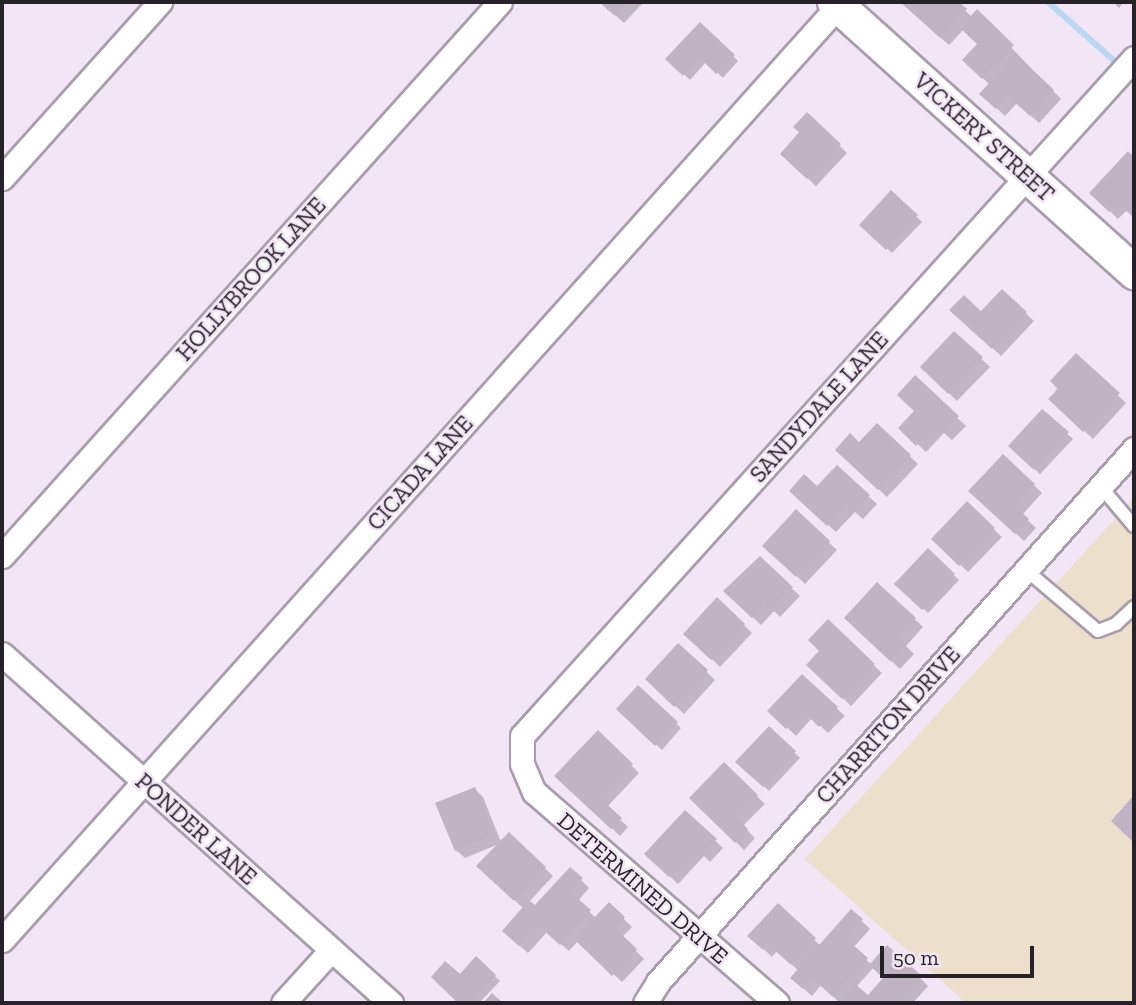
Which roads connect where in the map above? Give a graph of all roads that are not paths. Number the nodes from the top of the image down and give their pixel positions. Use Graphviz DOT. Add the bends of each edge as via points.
graph roads {
  1 [pos="160,2"];
  2 [pos="500,2"];
  3 [pos="836,4"];
  4 [pos="1134,58"];
  5 [pos="1027,176"];
  6 [pos="2,178"];
  7 [pos="1134,272"];
  8 [pos="1134,449"];
  9 [pos="1101,487"];
  10 [pos="1134,526"];
  11 [pos="2,556"];
  12 [pos="1026,570"];
  13 [pos="1134,607"];
  14 [pos="2,654"];
  15 [pos="522,764"];
  16 [pos="144,782"];
  17 [pos="698,937"];
  18 [pos="2,940"];
  19 [pos="331,950"];
  20 [pos="283,1003"];
  21 [pos="391,1003"];
  22 [pos="645,1003"];
  23 [pos="777,1003"];
  1 -- 6 [label="street"];
  2 -- 11 [label="street, HOLLYBROOK LANE"];
  3 -- 5 [label="street, VICKERY STREET"];
  3 -- 16 [label="street, CICADA LANE"];
  4 -- 5 [label="street, SANDYDALE LANE"];
  5 -- 7 [label="street, VICKERY STREET"];
  5 -- 15 [label="street, SANDYDALE LANE" via="523,736"];
  8 -- 9 [label="street, CHARRITON DRIVE"];
  9 -- 10 [label="lane"];
  9 -- 12 [label="street, CHARRITON DRIVE"];
  12 -- 13 [label="lane" via="1098,631 1116,624"];
  12 -- 17 [label="street, CHARRITON DRIVE"];
  14 -- 16 [label="street, PONDER LANE"];
  15 -- 17 [label="street, DETERMINED DRIVE" via="534,792"];
  16 -- 18 [label="street, CICADA LANE"];
  16 -- 19 [label="street, PONDER LANE"];
  17 -- 22 [label="street, CHARRITON DRIVE"];
  17 -- 23 [label="street, DETERMINED DRIVE"];
  19 -- 20 [label="street"];
  19 -- 21 [label="street, PONDER LANE"];
}
